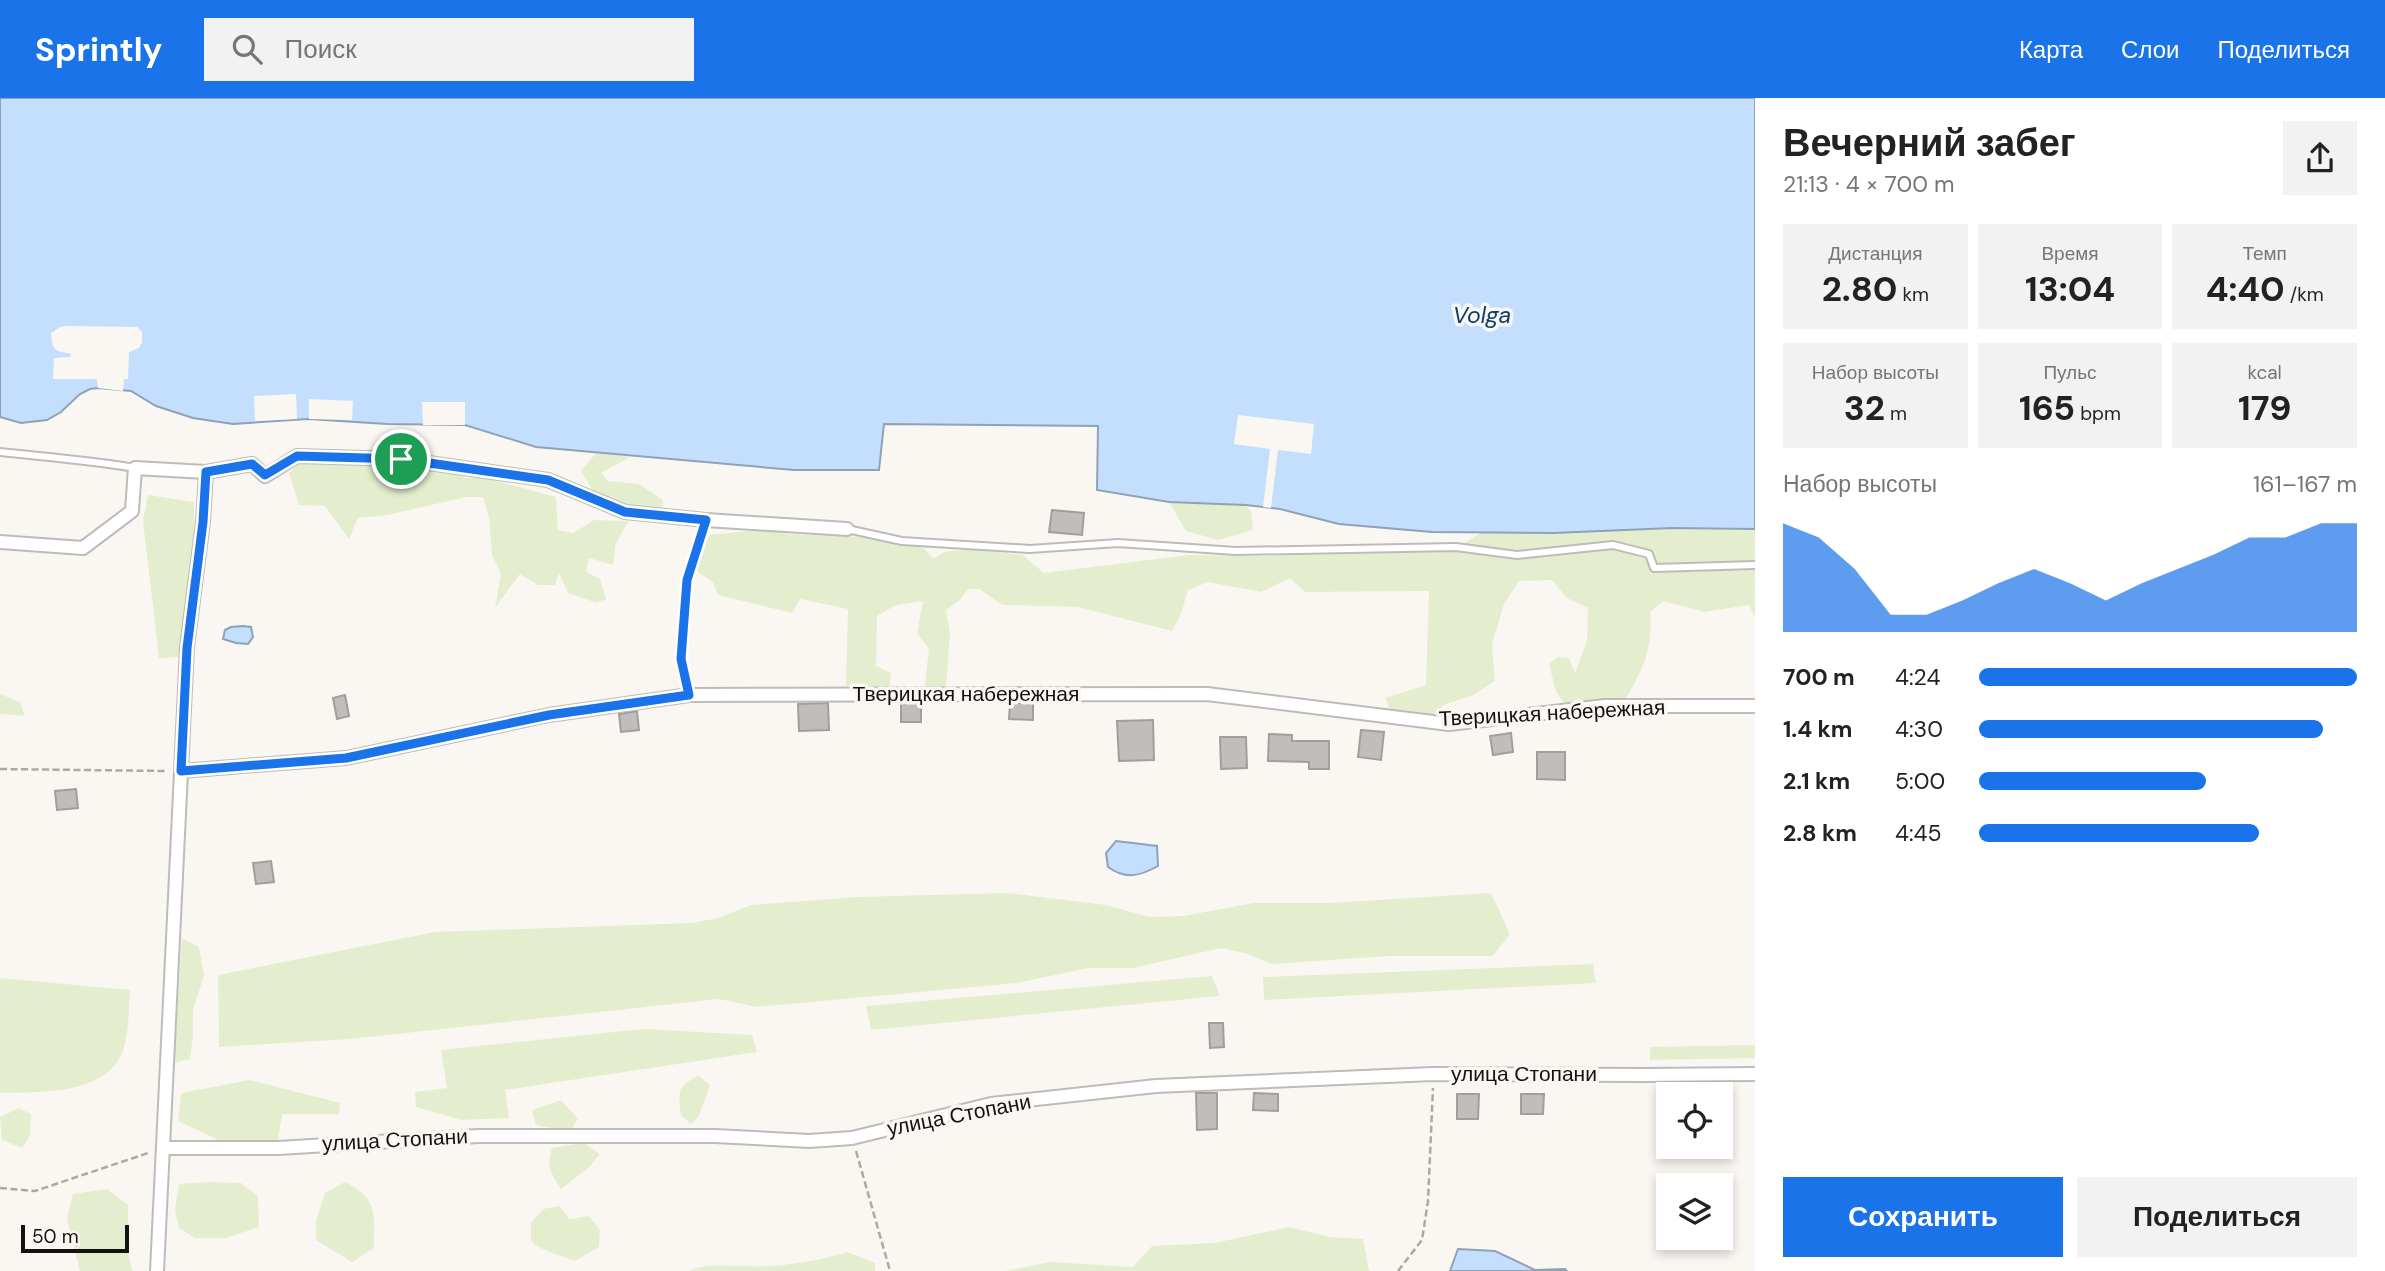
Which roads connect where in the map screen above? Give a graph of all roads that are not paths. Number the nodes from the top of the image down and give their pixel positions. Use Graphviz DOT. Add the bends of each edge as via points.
graph roads {
  1 [pos="0,452"];
  2 [pos="135,468"];
  3 [pos="206,472"];
  4 [pos="706,520"];
  5 [pos="848,529"];
  6 [pos="0,542"];
  7 [pos="1755,565"];
  8 [pos="689,695"];
  9 [pos="1755,706"];
  10 [pos="181,771"];
  11 [pos="1755,1074"];
  12 [pos="164,1148"];
  13 [pos="157,1271"];
  1 -- 2 [label="lane"];
  2 -- 3 [label="street"];
  2 -- 6 [label="street" via="132,512 83,548"];
  3 -- 4 [label="street" via="252,464 265,475 297,456 401,459 548,480 625,512"];
  3 -- 10 [label="street" via="187,648"];
  4 -- 5 [label="street"];
  4 -- 8 [label="lane" via="687,580 681,659"];
  5 -- 7 [label="lane" via="902,541 1030,549 1118,543 1236,551 1456,547 1517,555 1613,545 1649,554 1654,568"];
  8 -- 9 [label="street, Тверицкая набережная" via="1208,694 1449,724 1605,706"];
  8 -- 10 [label="street, Тверицкая набережная" via="549,715 346,758"];
  10 -- 12 [label="street"];
  11 -- 12 [label="street, улица Стопани" via="1433,1074 1156,1086 1005,1102 852,1138 809,1141 715,1136 478,1136"];
  12 -- 13 [label="street"];
}
